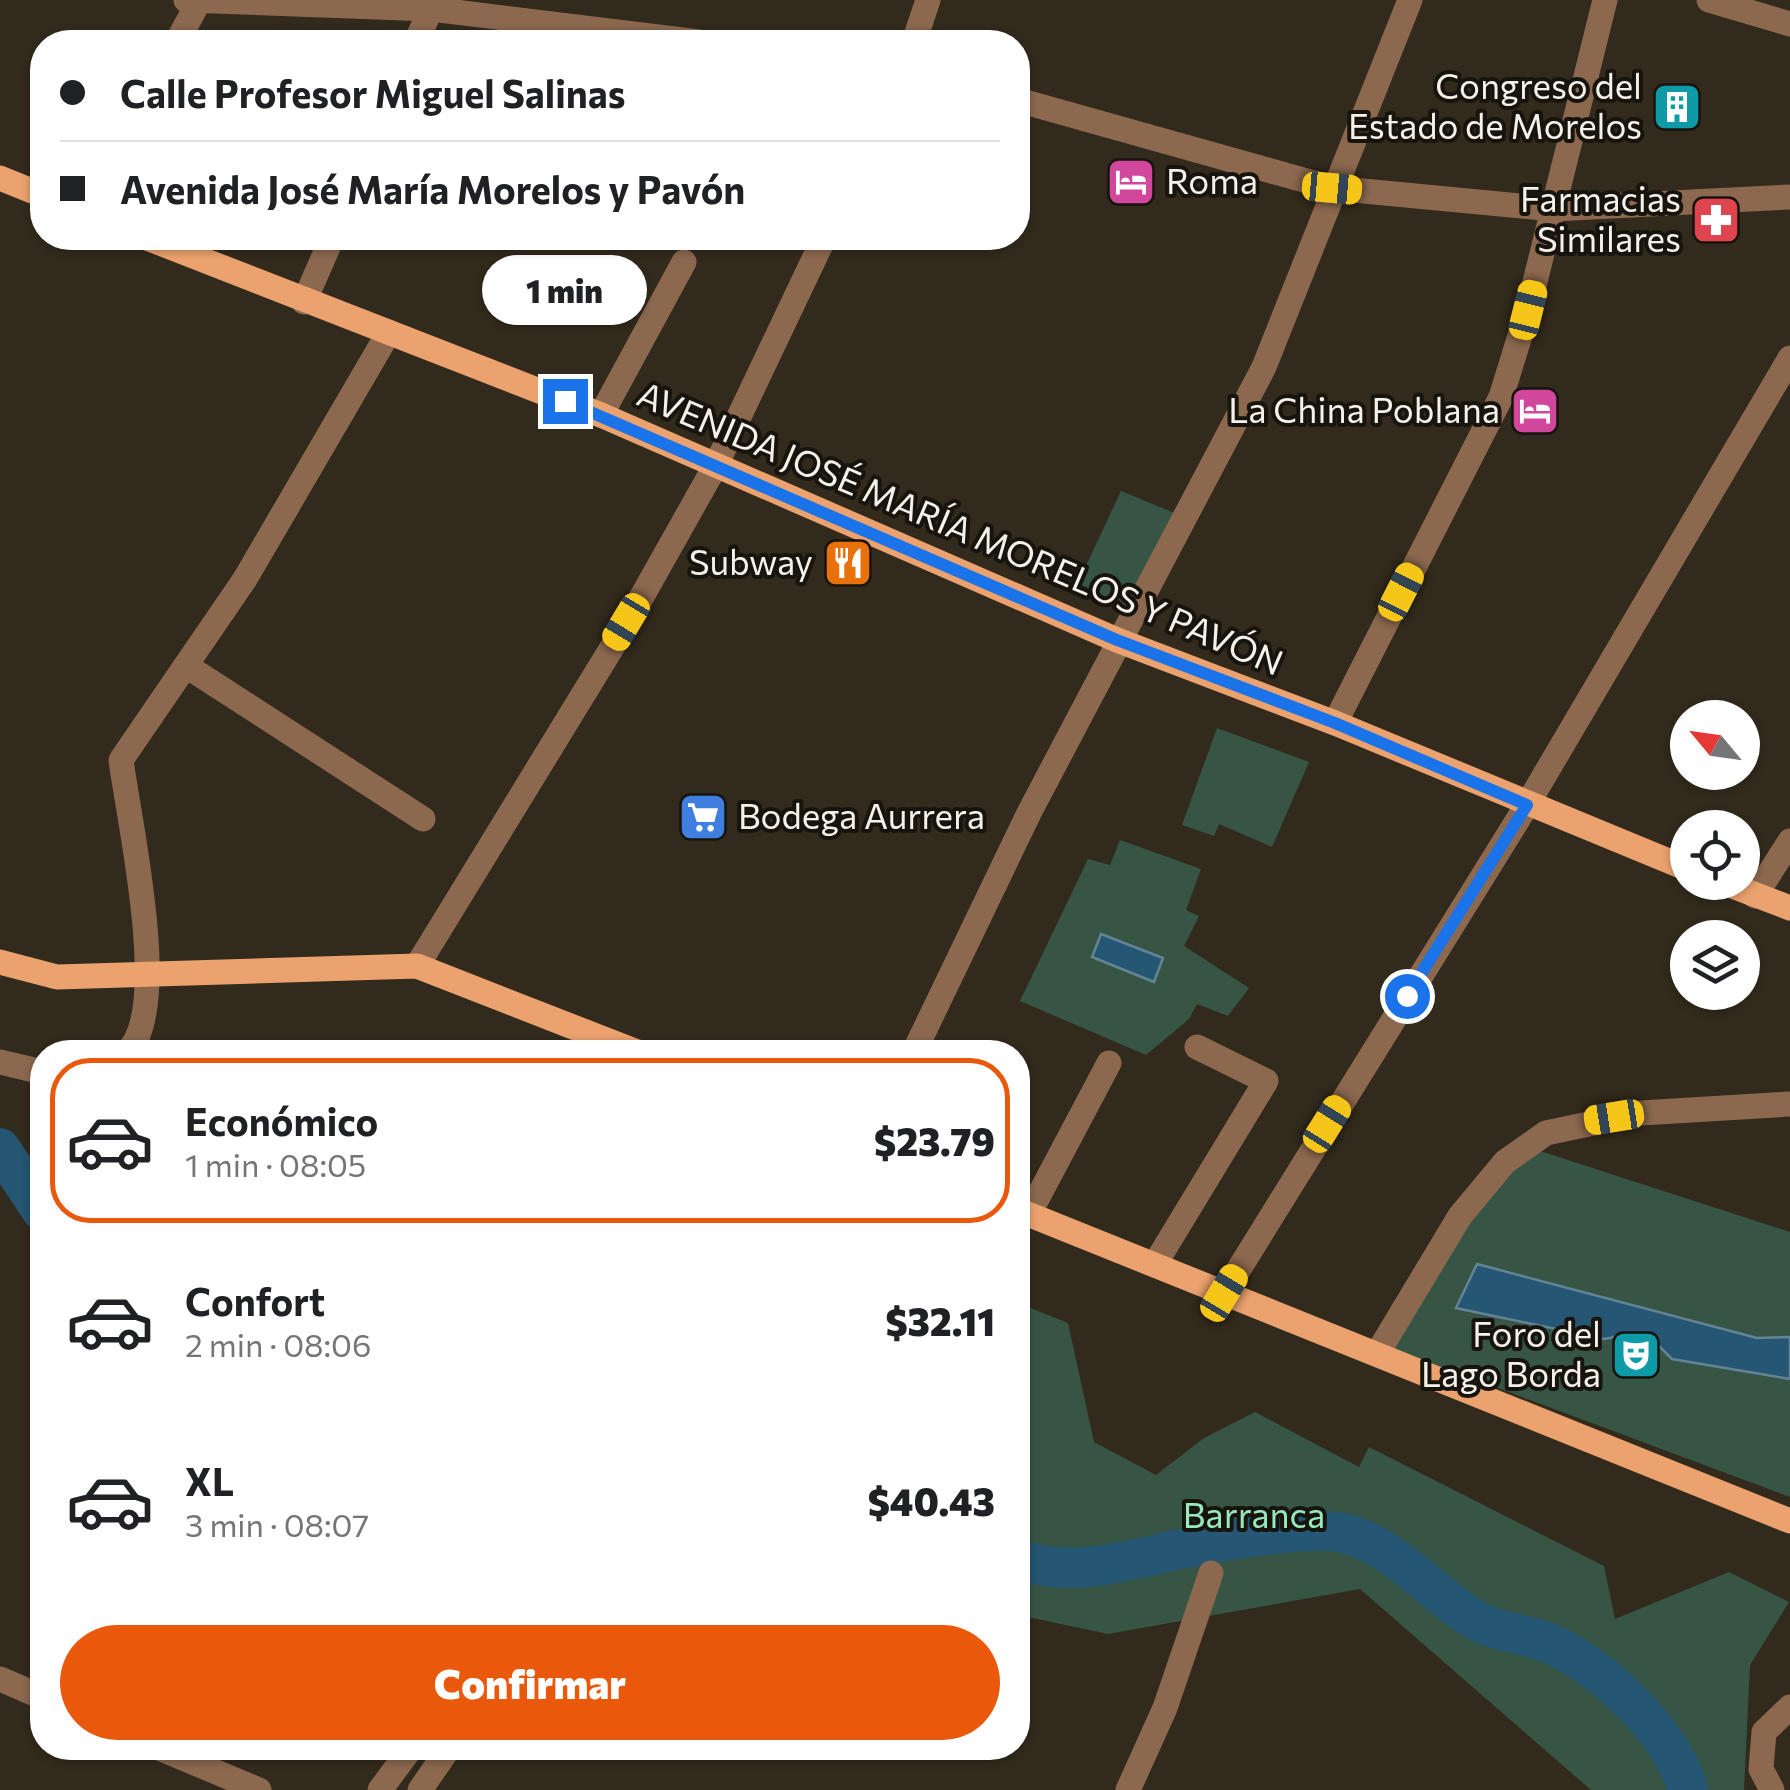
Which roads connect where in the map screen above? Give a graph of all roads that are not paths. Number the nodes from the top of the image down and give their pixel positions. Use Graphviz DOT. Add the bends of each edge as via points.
graph roads {
  1 [pos="186,0"];
  2 [pos="928,0"];
  3 [pos="1410,0"];
  4 [pos="1605,0"];
  5 [pos="1709,0"];
  6 [pos="199,1"];
  7 [pos="429,3"];
  8 [pos="1790,24"];
  9 [pos="184,30"];
  10 [pos="420,30"];
  11 [pos="518,30"];
  12 [pos="918,30"];
  13 [pos="1030,103"];
  14 [pos="0,178"];
  15 [pos="1332,188"];
  16 [pos="30,190"];
  17 [pos="1790,197"];
  18 [pos="1553,209"];
  19 [pos="176,250"];
  20 [pos="327,250"];
  21 [pos="818,250"];
  22 [pos="684,262"];
  23 [pos="304,302"];
  24 [pos="389,332"];
  25 [pos="1790,358"];
  26 [pos="1783,386"];
  27 [pos="601,415"];
  28 [pos="716,463"];
  29 [pos="1117,640"];
  30 [pos="188,667"];
  31 [pos="1335,723"];
  32 [pos="1527,805"];
  33 [pos="422,819"];
  34 [pos="1790,842"];
  35 [pos="1670,862"];
  36 [pos="1760,888"];
  37 [pos="1760,898"];
  38 [pos="1790,908"];
  39 [pos="0,962"];
  40 [pos="416,966"];
  41 [pos="150,975"];
  42 [pos="135,1040"];
  43 [pos="607,1040"];
  44 [pos="920,1040"];
  45 [pos="1197,1046"];
  46 [pos="0,1062"];
  47 [pos="1109,1063"];
  48 [pos="30,1069"];
  49 [pos="1790,1104"];
  50 [pos="1030,1200"];
  51 [pos="1030,1215"];
  52 [pos="1155,1264"];
  53 [pos="1224,1293"];
  54 [pos="1377,1354"];
  55 [pos="1790,1521"];
  56 [pos="1211,1573"];
  57 [pos="0,1679"];
  58 [pos="30,1692"];
  59 [pos="1790,1707"];
  60 [pos="192,1760"];
  61 [pos="402,1760"];
  62 [pos="440,1760"];
  63 [pos="260,1790"];
  64 [pos="380,1790"];
  65 [pos="420,1790"];
  66 [pos="1128,1790"];
  67 [pos="1772,1790"];
  1 -- 6 [label="street"];
  2 -- 12 [label="street"];
  3 -- 15 [label="street"];
  4 -- 18 [label="street"];
  5 -- 8 [label="street"];
  6 -- 7 [label="street"];
  6 -- 9 [label="street"];
  7 -- 10 [label="street"];
  7 -- 11 [label="street"];
  13 -- 15 [label="street"];
  14 -- 16 [label="main road"];
  15 -- 18 [label="street"];
  15 -- 29 [label="street" via="1264,367 1140,608"];
  17 -- 18 [label="street"];
  18 -- 31 [label="street" via="1501,397"];
  19 -- 23 [label="main road, AVENIDA JOSÉ MARÍA MORELOS Y PAVÓN"];
  20 -- 23 [label="street"];
  21 -- 28 [label="street"];
  22 -- 27 [label="street"];
  23 -- 24 [label="main road, AVENIDA JOSÉ MARÍA MORELOS Y PAVÓN"];
  24 -- 27 [label="main road, AVENIDA JOSÉ MARÍA MORELOS Y PAVÓN"];
  24 -- 30 [label="street"];
  25 -- 26 [label="street"];
  26 -- 32 [label="street"];
  27 -- 28 [label="main road, AVENIDA JOSÉ MARÍA MORELOS Y PAVÓN"];
  28 -- 29 [label="main road, AVENIDA JOSÉ MARÍA MORELOS Y PAVÓN"];
  28 -- 40 [label="street"];
  29 -- 31 [label="main road, AVENIDA JOSÉ MARÍA MORELOS Y PAVÓN"];
  29 -- 44 [label="street"];
  30 -- 33 [label="street"];
  30 -- 41 [label="street" via="120,760"];
  31 -- 32 [label="main road, AVENIDA JOSÉ MARÍA MORELOS Y PAVÓN"];
  32 -- 35 [label="main road, AVENIDA JOSÉ MARÍA MORELOS Y PAVÓN"];
  32 -- 53 [label="street"];
  34 -- 36 [label="street"];
  37 -- 38 [label="main road"];
  39 -- 41 [label="main road" via="57,977"];
  40 -- 41 [label="main road"];
  40 -- 43 [label="main road"];
  41 -- 42 [label="street" via="143,1027"];
  45 -- 52 [label="street" via="1266,1081"];
  46 -- 48 [label="street"];
  47 -- 50 [label="street"];
  49 -- 54 [label="street" via="1641,1113 1546,1133 1505,1162 1460,1216"];
  51 -- 52 [label="main road"];
  52 -- 53 [label="main road"];
  53 -- 54 [label="main road"];
  54 -- 55 [label="main road"];
  56 -- 66 [label="street" via="1165,1708"];
  57 -- 58 [label="street"];
  59 -- 67 [label="street" via="1764,1732 1761,1769"];
  60 -- 63 [label="street"];
  61 -- 64 [label="street"];
  62 -- 65 [label="street"];
}
